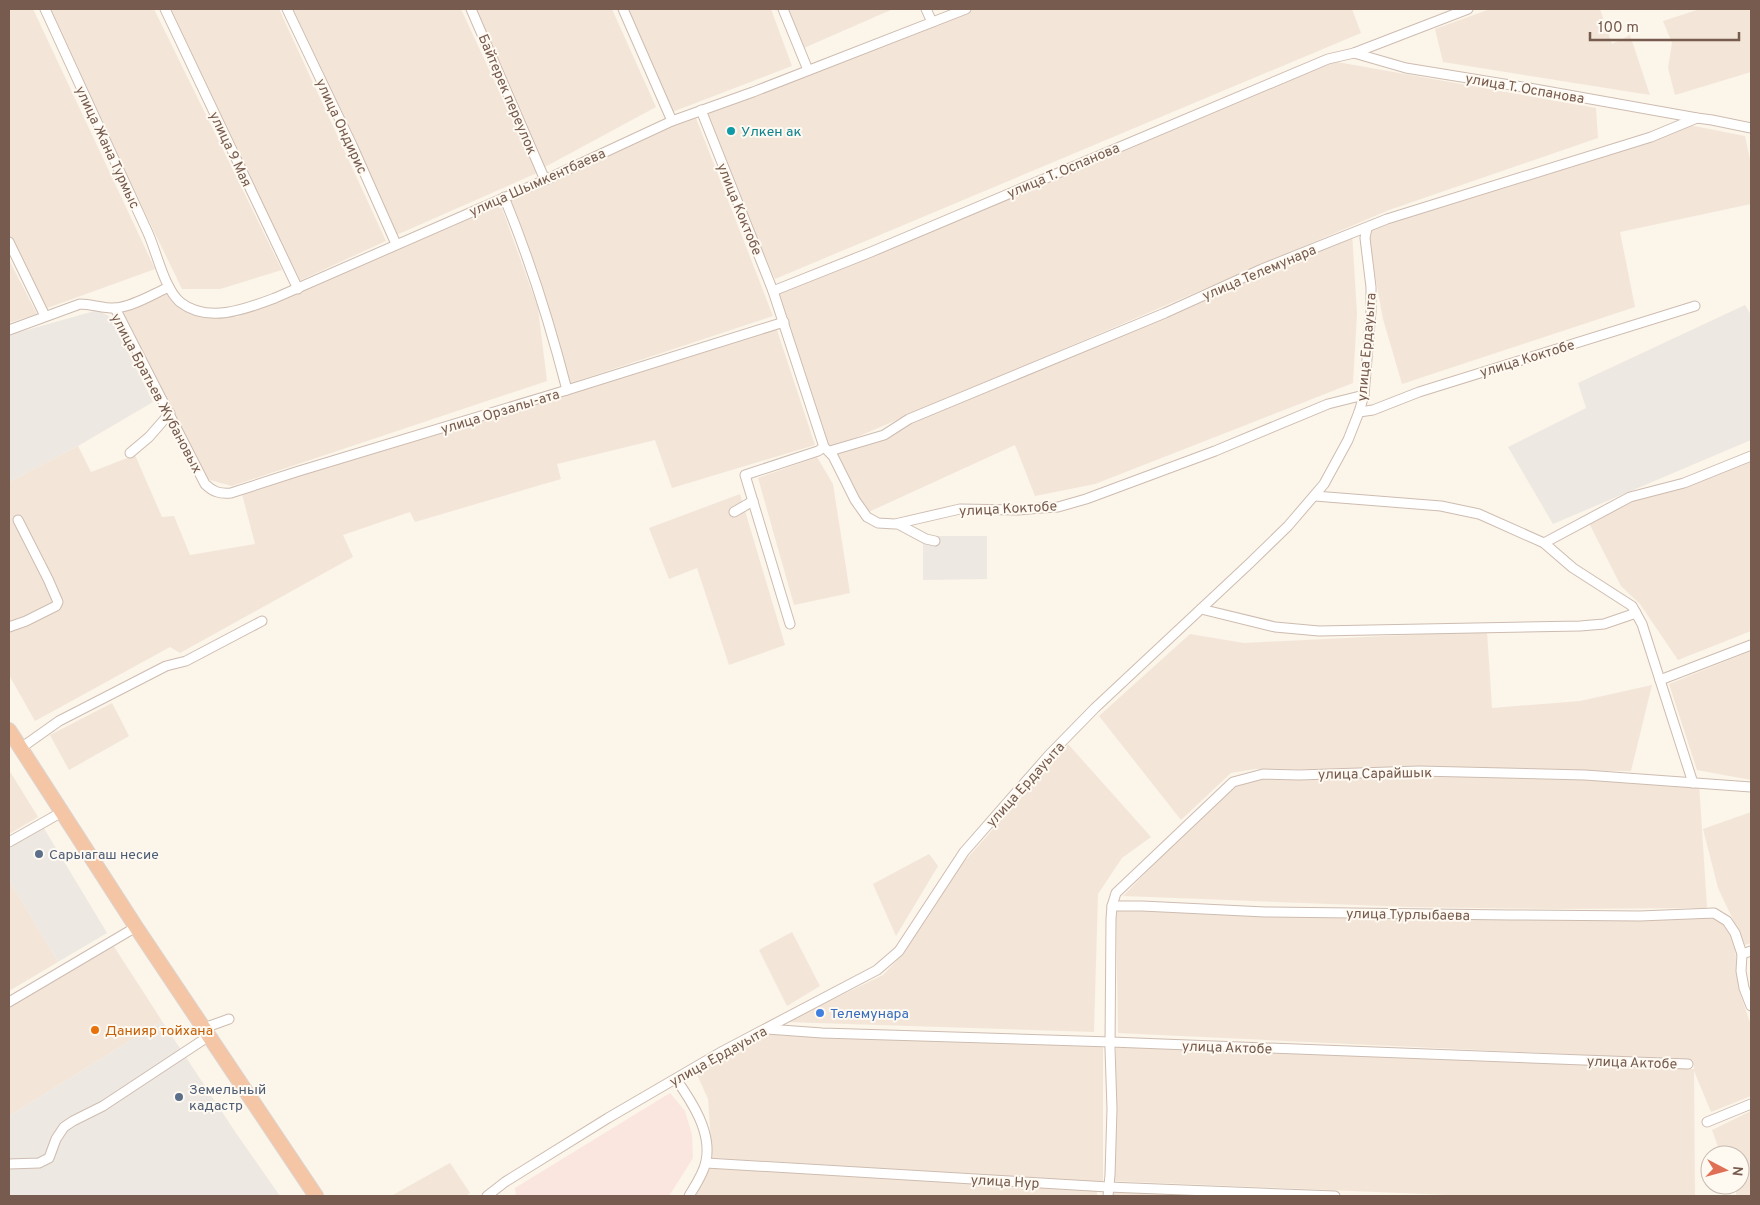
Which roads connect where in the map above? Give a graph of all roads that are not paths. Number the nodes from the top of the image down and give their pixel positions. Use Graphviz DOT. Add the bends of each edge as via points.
graph roads {
  1 [pos="45,9"];
  2 [pos="165,9"];
  3 [pos="287,9"];
  4 [pos="471,9"];
  5 [pos="623,9"];
  6 [pos="783,9"];
  7 [pos="926,9"];
  8 [pos="966,9"];
  9 [pos="1468,9"];
  10 [pos="932,22"];
  11 [pos="1354,54"];
  12 [pos="808,70"];
  13 [pos="701,110"];
  14 [pos="1697,118"];
  15 [pos="672,121"];
  16 [pos="1751,128"];
  17 [pos="544,180"];
  18 [pos="504,197"];
  19 [pos="1367,228"];
  20 [pos="9,242"];
  21 [pos="396,244"];
  22 [pos="169,287"];
  23 [pos="298,289"];
  24 [pos="773,291"];
  25 [pos="1695,306"];
  26 [pos="115,308"];
  27 [pos="45,316"];
  28 [pos="784,322"];
  29 [pos="9,330"];
  30 [pos="567,390"];
  31 [pos="1364,395"];
  32 [pos="1360,412"];
  33 [pos="170,413"];
  34 [pos="827,449"];
  35 [pos="130,454"];
  36 [pos="1751,456"];
  37 [pos="214,491"];
  38 [pos="1315,496"];
  39 [pos="753,501"];
  40 [pos="734,512"];
  41 [pos="18,520"];
  42 [pos="898,524"];
  43 [pos="934,541"];
  44 [pos="1544,543"];
  45 [pos="1201,609"];
  46 [pos="1636,613"];
  47 [pos="262,621"];
  48 [pos="790,624"];
  49 [pos="9,627"];
  50 [pos="1751,645"];
  51 [pos="1660,680"];
  52 [pos="9,730"];
  53 [pos="20,748"];
  54 [pos="1693,783"];
  55 [pos="1751,787"];
  56 [pos="62,812"];
  57 [pos="9,842"];
  58 [pos="1112,906"];
  59 [pos="136,926"];
  60 [pos="1751,951"];
  61 [pos="1742,954"];
  62 [pos="9,1002"];
  63 [pos="1751,1006"];
  64 [pos="229,1019"];
  65 [pos="766,1029"];
  66 [pos="206,1032"];
  67 [pos="1110,1042"];
  68 [pos="1688,1064"];
  69 [pos="676,1079"];
  70 [pos="1751,1104"];
  71 [pos="1707,1122"];
  72 [pos="706,1163"];
  73 [pos="9,1164"];
  74 [pos="1108,1192"];
  75 [pos="316,1196"];
  76 [pos="487,1196"];
  77 [pos="689,1196"];
  78 [pos="1335,1196"];
  1 -- 22 [label="street, улица Жана Турмыс" via="149,235"];
  2 -- 23 [label="street, улица 9 Мая"];
  3 -- 21 [label="street, улица Ондирис"];
  4 -- 17 [label="street, Байтерек переулок"];
  5 -- 15 [label="street"];
  6 -- 12 [label="street"];
  7 -- 10 [label="street"];
  8 -- 10 [label="street, улица Шымкентбаева"];
  9 -- 11 [label="street, улица Т. Оспанова"];
  10 -- 12 [label="street, улица Шымкентбаева"];
  11 -- 14 [label="street, улица Т. Оспанова" via="1406,68"];
  11 -- 24 [label="street, улица Т. Оспанова" via="1328,59"];
  12 -- 13 [label="street, улица Шымкентбаева"];
  13 -- 15 [label="street, улица Шымкентбаева"];
  13 -- 24 [label="street, улица Коктобе"];
  14 -- 16 [label="street, улица Т. Оспанова"];
  14 -- 19 [label="street, улица Телемунара" via="1651,137"];
  15 -- 17 [label="street, улица Шымкентбаева"];
  17 -- 18 [label="street, улица Шымкентбаева"];
  18 -- 21 [label="street, улица Шымкентбаева"];
  18 -- 30 [label="street" via="543,302"];
  19 -- 31 [label="street, улица Ердауыта" via="1371,311"];
  19 -- 34 [label="street, улица Телемунара" via="917,415 884,436"];
  20 -- 27 [label="street"];
  21 -- 23 [label="street, улица Шымкентбаева"];
  22 -- 23 [label="street, улица Шымкентбаева" via="180,302 212,313 248,308"];
  22 -- 26 [label="street" via="130,305"];
  24 -- 28 [label="street, улица Коктобе"];
  25 -- 32 [label="street, улица Коктобе"];
  26 -- 27 [label="street, улица Братьев Жубановых" via="80,304"];
  26 -- 33 [label="street, улица Братьев Жубановых"];
  27 -- 29 [label="street, улица Братьев Жубановых"];
  28 -- 30 [label="street, улица Орзалы-ата"];
  28 -- 34 [label="street, улица Коктобе"];
  30 -- 37 [label="street, улица Орзалы-ата" via="231,493"];
  31 -- 32 [label="street, улица Ердауыта"];
  31 -- 42 [label="street, улица Коктобе" via="1328,404 1215,451 1058,507 960,509"];
  32 -- 38 [label="street, улица Ердауыта" via="1333,470"];
  33 -- 35 [label="street"];
  33 -- 37 [label="street, улица Братьев Жубановых" via="205,484"];
  34 -- 39 [label="street, улица Телемунара" via="745,475"];
  34 -- 42 [label="street, улица Коктобе" via="867,517 878,523"];
  36 -- 44 [label="street" via="1684,483 1630,497"];
  38 -- 44 [label="street" via="1441,506 1478,514"];
  38 -- 45 [label="street, улица Ердауыта"];
  39 -- 40 [label="street"];
  39 -- 48 [label="street"];
  41 -- 49 [label="street" via="58,602 56,606"];
  42 -- 43 [label="street"];
  44 -- 46 [label="street" via="1573,568 1632,606"];
  45 -- 46 [label="street" via="1275,626 1319,631 1580,626 1604,624"];
  45 -- 65 [label="street, улица Ердауыта" via="1076,728 1015,793 964,852 899,951 877,970"];
  46 -- 51 [label="street"];
  47 -- 53 [label="street" via="59,721"];
  50 -- 51 [label="street"];
  51 -- 54 [label="street"];
  52 -- 53 [label="highway"];
  53 -- 56 [label="highway"];
  54 -- 55 [label="street, улица Сарайшык"];
  54 -- 58 [label="street, улица Сарайшык" via="1585,775 1419,771 1248,777 1233,782 1157,853 1116,893"];
  56 -- 57 [label="street"];
  56 -- 59 [label="highway"];
  58 -- 61 [label="street, улица Турлыбаева" via="1404,914 1640,916 1714,913 1727,921"];
  58 -- 67 [label="street"];
  59 -- 62 [label="street"];
  59 -- 66 [label="highway"];
  60 -- 61 [label="street"];
  61 -- 63 [label="street, улица Турлыбаева" via="1741,971"];
  64 -- 66 [label="street"];
  65 -- 67 [label="street, улица Актобе"];
  65 -- 69 [label="street, улица Ердауыта"];
  66 -- 73 [label="street" via="103,1106 64,1127 49,1158 38,1163"];
  66 -- 75 [label="highway"];
  67 -- 68 [label="street, улица Актобе"];
  67 -- 74 [label="street" via="1112,1118"];
  69 -- 72 [label="street" via="703,1129"];
  69 -- 76 [label="street, улица Ердауыта" via="608,1118"];
  70 -- 71 [label="street"];
  72 -- 74 [label="street, улица Нур"];
  72 -- 77 [label="street"];
  74 -- 78 [label="street, улица Нур"];
}
